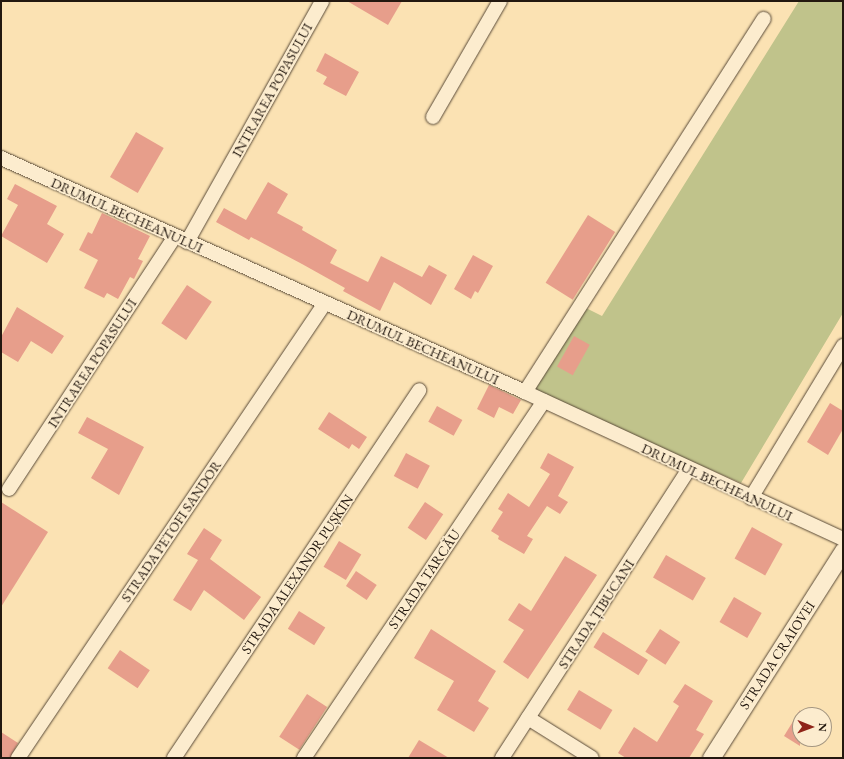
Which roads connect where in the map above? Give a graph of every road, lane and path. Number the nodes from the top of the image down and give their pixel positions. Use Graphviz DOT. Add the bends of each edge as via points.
graph roads {
  1 [pos="322,1"];
  2 [pos="500,1"];
  3 [pos="764,18"];
  4 [pos="433,117"];
  5 [pos="1,158"];
  6 [pos="181,239"];
  7 [pos="325,303"];
  8 [pos="843,346"];
  9 [pos="419,390"];
  10 [pos="525,392"];
  11 [pos="544,401"];
  12 [pos="689,469"];
  13 [pos="9,489"];
  14 [pos="751,498"];
  15 [pos="843,539"];
  16 [pos="843,551"];
  17 [pos="528,718"];
  18 [pos="18,758"];
  19 [pos="174,758"];
  20 [pos="304,758"];
  21 [pos="502,758"];
  22 [pos="592,758"];
  23 [pos="711,758"];
  1 -- 6 [label="street, INTRAREA POPASULUI"];
  2 -- 4 [label="street"];
  3 -- 10 [label="street"];
  5 -- 6 [label="street, DRUMUL BECHEANULUI"];
  6 -- 7 [label="street, DRUMUL BECHEANULUI"];
  6 -- 13 [label="street, INTRAREA POPASULUI"];
  7 -- 10 [label="street, DRUMUL BECHEANULUI"];
  7 -- 18 [label="street, STRADA PETOFI SANDOR"];
  8 -- 14 [label="street"];
  9 -- 19 [label="street, STRADA ALEXANDR PUȘKIN"];
  10 -- 11 [label="street, DRUMUL BECHEANULUI"];
  11 -- 12 [label="street, DRUMUL BECHEANULUI"];
  11 -- 20 [label="street, STRADA TARCĂU"];
  12 -- 14 [label="street, DRUMUL BECHEANULUI"];
  12 -- 17 [label="street, STRADA ȚIBUCANI"];
  14 -- 15 [label="street, DRUMUL BECHEANULUI"];
  16 -- 23 [label="street, STRADA CRAIOVEI"];
  17 -- 21 [label="street, STRADA ȚIBUCANI"];
  17 -- 22 [label="street"];
}
